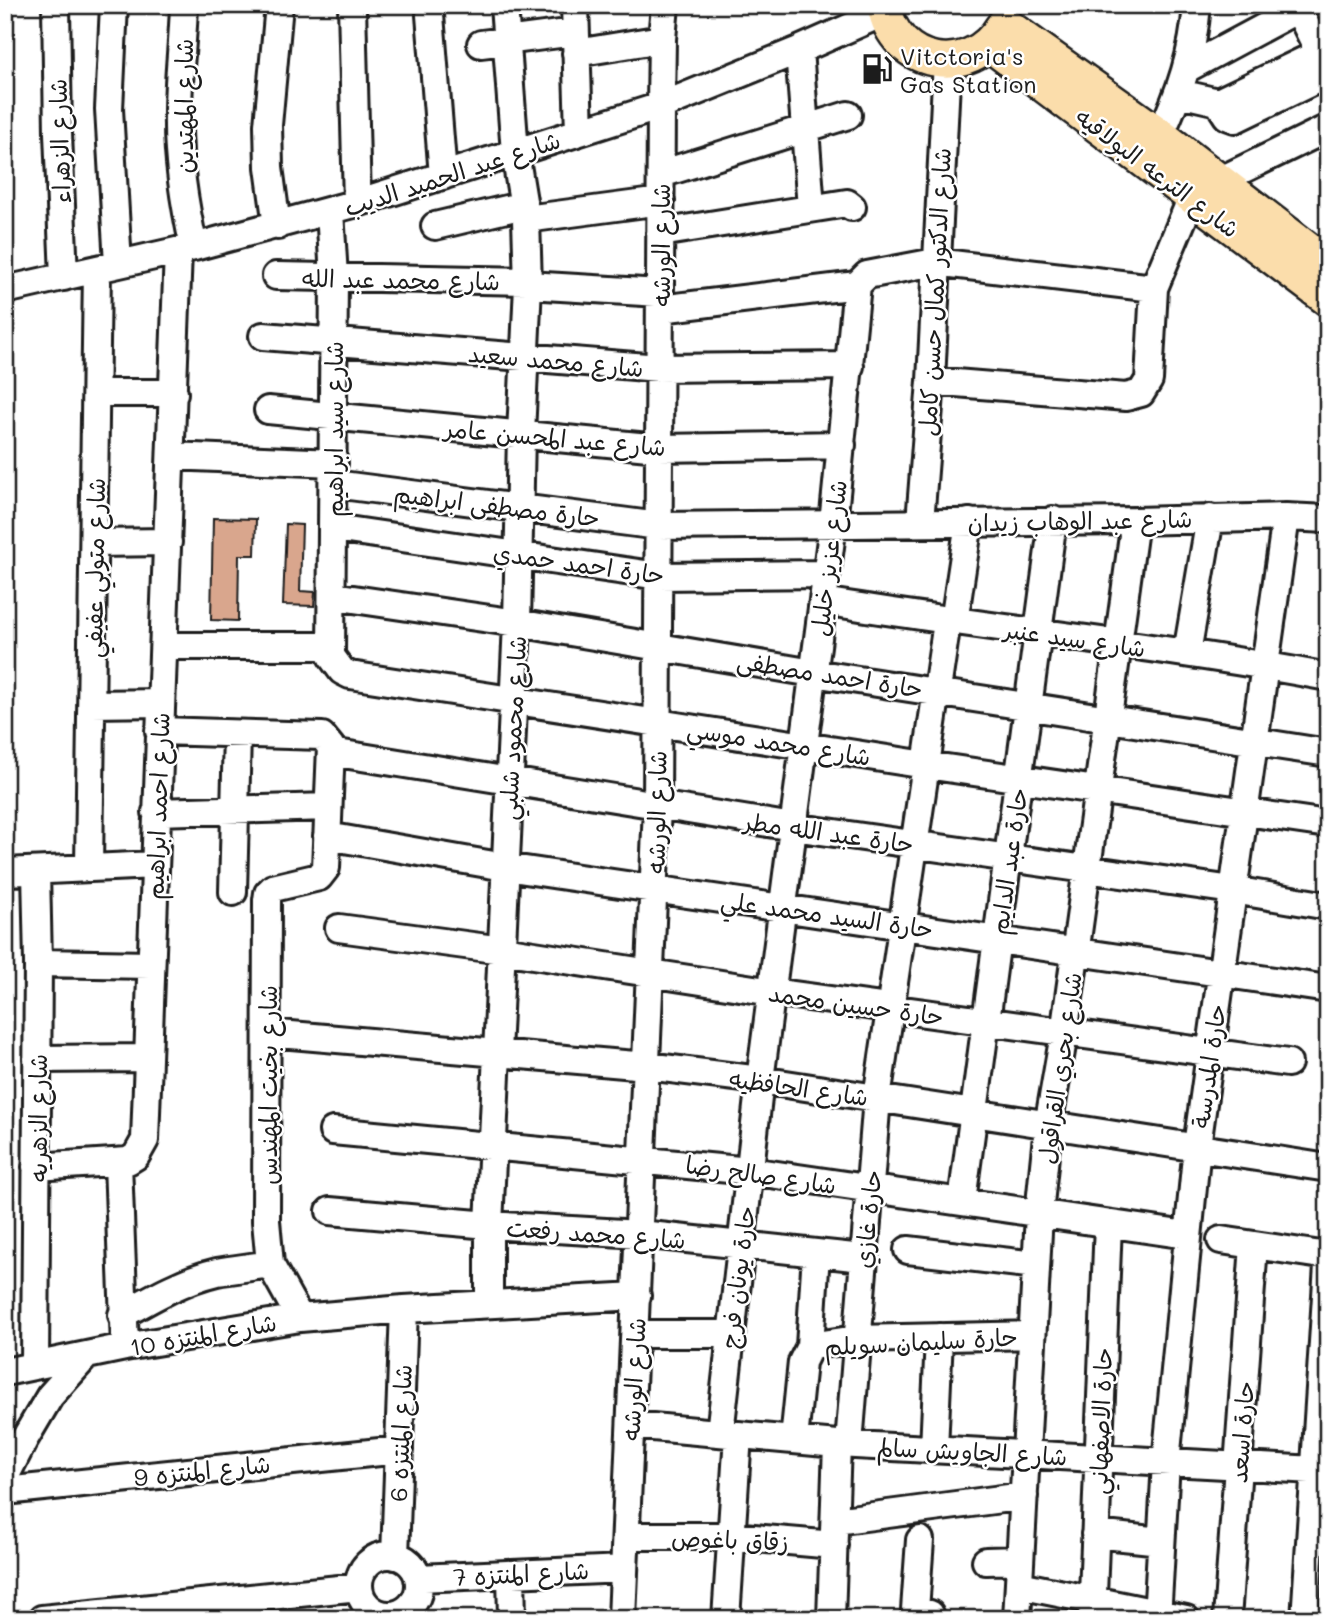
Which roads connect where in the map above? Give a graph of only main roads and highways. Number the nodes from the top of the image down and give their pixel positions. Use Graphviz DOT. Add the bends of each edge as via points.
graph roads {
  1 [pos="884,9"];
  2 [pos="1001,25"];
  3 [pos="1206,189"];
  4 [pos="1328,265"];
  5 [pos="1328,299"];
  1 -- 2 [label="main road" via="890,26 906,46 947,61 969,57"];
  2 -- 3 [label="main road, شارع الترعه البولاقيه"];
  2 -- 3 [label="main road, شارع الترعه البولاقيه" via="1160,135"];
  3 -- 4 [label="main road, شارع الترعه البولاقيه"];
  3 -- 5 [label="main road, شارع الترعه البولاقيه"];
}
